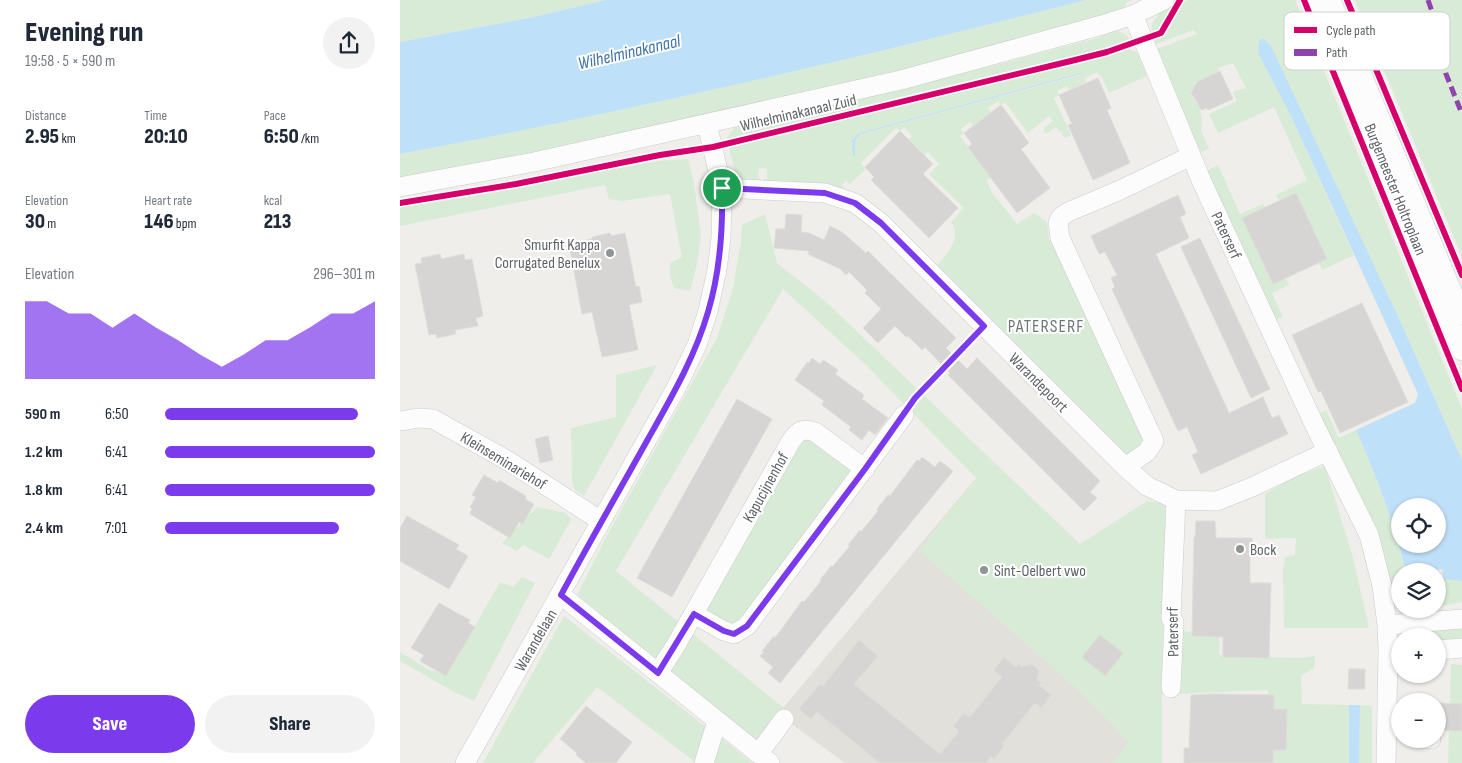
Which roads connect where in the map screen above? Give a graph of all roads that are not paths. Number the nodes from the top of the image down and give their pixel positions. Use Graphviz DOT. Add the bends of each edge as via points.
graph roads {
  1 [pos="1164,0"];
  2 [pos="1316,0"];
  3 [pos="1331,0"];
  4 [pos="1321,12"];
  5 [pos="1336,12"];
  6 [pos="1133,15"];
  7 [pos="1345,70"];
  8 [pos="1360,70"];
  9 [pos="707,124"];
  10 [pos="1191,156"];
  11 [pos="400,187"];
  12 [pos="722,188"];
  13 [pos="1462,315"];
  14 [pos="1462,351"];
  15 [pos="904,415"];
  16 [pos="400,421"];
  17 [pos="1328,451"];
  18 [pos="1125,467"];
  19 [pos="865,469"];
  20 [pos="1176,500"];
  21 [pos="601,521"];
  22 [pos="561,595"];
  23 [pos="694,614"];
  24 [pos="1462,619"];
  25 [pos="1387,625"];
  26 [pos="1391,640"];
  27 [pos="1462,648"];
  28 [pos="1446,649"];
  29 [pos="658,673"];
  30 [pos="1171,688"];
  31 [pos="717,720"];
  32 [pos="784,720"];
  33 [pos="1391,745"];
  34 [pos="764,758"];
  35 [pos="465,763"];
  36 [pos="704,763"];
  37 [pos="1386,763"];
  1 -- 6 [label="street, Wilhelminakanaal Zuid"];
  2 -- 4 [label="street, Burgemeester Holtroplaan"];
  3 -- 5 [label="street, Burgemeester Holtroplaan"];
  6 -- 9 [label="street, Wilhelminakanaal Zuid" via="901,80"];
  6 -- 10 [label="street, Paterserf"];
  7 -- 14 [label="street, Burgemeester Holtroplaan"];
  8 -- 13 [label="street, Burgemeester Holtroplaan"];
  9 -- 11 [label="street, Wilhelminakanaal Zuid"];
  9 -- 12 [label="street, Warandelaan"];
  10 -- 17 [label="street, Paterserf"];
  10 -- 18 [label="street" via="1068,212 1058,223 1060,238 1154,441 1147,452"];
  12 -- 18 [label="street, Warandepoort" via="825,193 855,203 881,223"];
  12 -- 21 [label="street, Warandelaan" via="717,270 697,345"];
  15 -- 19 [label="street"];
  16 -- 21 [label="street, Kleinseminariehof" via="432,419 510,462"];
  17 -- 20 [label="street" via="1217,501"];
  17 -- 25 [label="street, Paterserf" via="1369,535 1382,586"];
  18 -- 20 [label="street, Warandepoort" via="1147,486"];
  19 -- 23 [label="street" via="747,626 734,634"];
  19 -- 23 [label="street, Kapucijnenhof" via="815,432 798,431"];
  20 -- 30 [label="street, Paterserf"];
  21 -- 22 [label="street, Warandelaan"];
  22 -- 29 [label="street"];
  22 -- 35 [label="street, Warandelaan"];
  23 -- 29 [label="street, Kapucijnenhof"];
  24 -- 25 [label="street"];
  25 -- 26 [label="street, Paterserf"];
  27 -- 28 [label="street"];
  29 -- 31 [label="street"];
  31 -- 34 [label="street"];
  31 -- 36 [label="street"];
  32 -- 34 [label="street"];
  33 -- 37 [label="street, Paterserf"];
}
